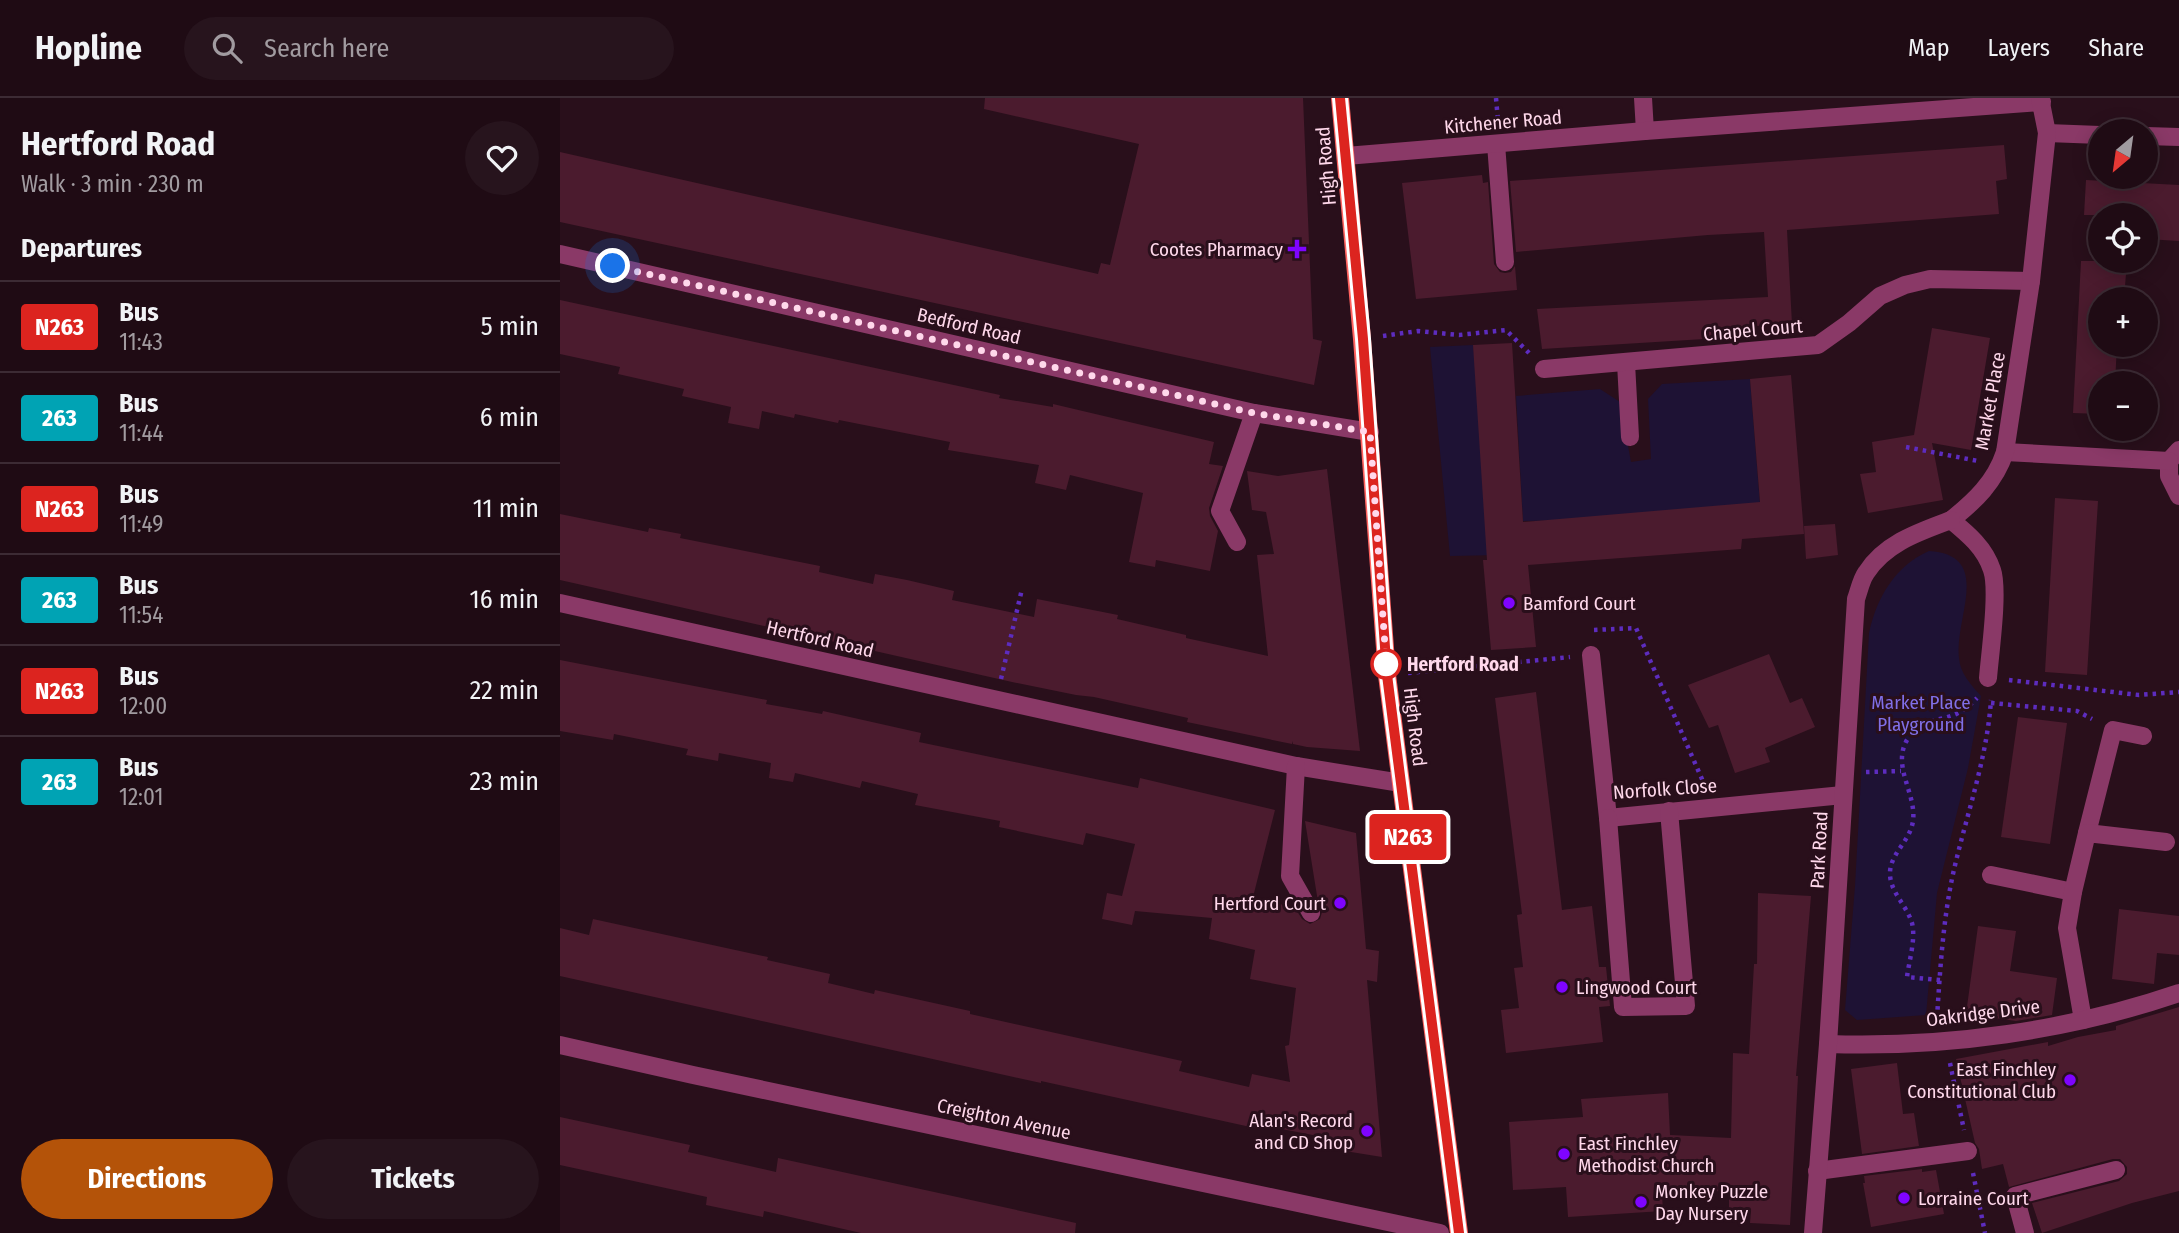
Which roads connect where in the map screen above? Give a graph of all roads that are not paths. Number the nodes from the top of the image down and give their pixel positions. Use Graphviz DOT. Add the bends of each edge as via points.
graph roads {
  1 [pos="1340,98"];
  2 [pos="1643,98"];
  3 [pos="2041,100"];
  4 [pos="1645,131"];
  5 [pos="2048,133"];
  6 [pos="2088,135"];
  7 [pos="2158,136"];
  8 [pos="2179,137"];
  9 [pos="1496,144"];
  10 [pos="1346,156"];
  11 [pos="560,254"];
  12 [pos="1505,261"];
  13 [pos="2031,281"];
  14 [pos="1626,363"];
  15 [pos="1544,369"];
  16 [pos="1254,413"];
  17 [pos="1370,432"];
  18 [pos="1630,437"];
  19 [pos="2174,456"];
  20 [pos="2003,459"];
  21 [pos="2179,496"];
  22 [pos="1951,520"];
  23 [pos="1237,542"];
  24 [pos="560,603"];
  25 [pos="1591,655"];
  26 [pos="1988,678"];
  27 [pos="2143,736"];
  28 [pos="1296,766"];
  29 [pos="1401,783"];
  30 [pos="1843,795"];
  31 [pos="1669,811"];
  32 [pos="1608,818"];
  33 [pos="2087,833"];
  34 [pos="2166,842"];
  35 [pos="1991,875"];
  36 [pos="2073,892"];
  37 [pos="1311,913"];
  38 [pos="2179,993"];
  39 [pos="2083,1020"];
  40 [pos="1828,1044"];
  41 [pos="560,1045"];
  42 [pos="1968,1151"];
  43 [pos="2116,1170"];
  44 [pos="1817,1171"];
  45 [pos="1440,1233"];
  46 [pos="1459,1233"];
  47 [pos="1813,1233"];
  48 [pos="2025,1233"];
  1 -- 10 [label="main road, High Road"];
  2 -- 4 [label="street"];
  3 -- 4 [label="street, Kitchener Road"];
  3 -- 5 [label="street, Market Place"];
  4 -- 9 [label="street, Kitchener Road"];
  5 -- 6 [label="street"];
  5 -- 13 [label="street, Market Place"];
  7 -- 8 [label="street"];
  9 -- 10 [label="street, Kitchener Road"];
  9 -- 12 [label="street"];
  10 -- 17 [label="main road, High Road"];
  11 -- 16 [label="street, Bedford Road"];
  13 -- 14 [label="street, Chapel Court" via="1930,279 1880,296 1818,345"];
  13 -- 20 [label="street, Market Place"];
  14 -- 15 [label="street, Chapel Court"];
  14 -- 18 [label="street"];
  16 -- 17 [label="street, Bedford Road"];
  16 -- 23 [label="street" via="1220,510"];
  17 -- 29 [label="main road, High Road" via="1387,675"];
  19 -- 20 [label="street"];
  19 -- 21 [label="street" via="2169,476"];
  20 -- 22 [label="street, Market Place" via="1986,489"];
  22 -- 26 [label="street" via="1975,541 1993,571"];
  22 -- 30 [label="street, Park Road" via="1913,534 1882,553 1865,574 1856,599"];
  24 -- 28 [label="street, Hertford Road"];
  25 -- 32 [label="street, Norfolk Close"];
  27 -- 33 [label="street" via="2113,730"];
  28 -- 29 [label="street, Hertford Road"];
  28 -- 37 [label="street" via="1290,876"];
  29 -- 46 [label="main road, High Road"];
  30 -- 31 [label="street, Norfolk Close"];
  30 -- 40 [label="street, Park Road"];
  31 -- 32 [label="street, Norfolk Close"];
  31 -- 32 [label="street" via="1686,1006 1623,1007"];
  33 -- 34 [label="street"];
  33 -- 36 [label="street"];
  35 -- 36 [label="street"];
  36 -- 39 [label="street" via="2067,928"];
  38 -- 39 [label="street, Oakridge Drive"];
  39 -- 40 [label="street, Oakridge Drive" via="1944,1041"];
  40 -- 44 [label="street, Park Road"];
  41 -- 45 [label="street, Creighton Avenue"];
  42 -- 44 [label="street"];
  43 -- 48 [label="street" via="2015,1196"];
  44 -- 47 [label="street, Park Road"];
}
